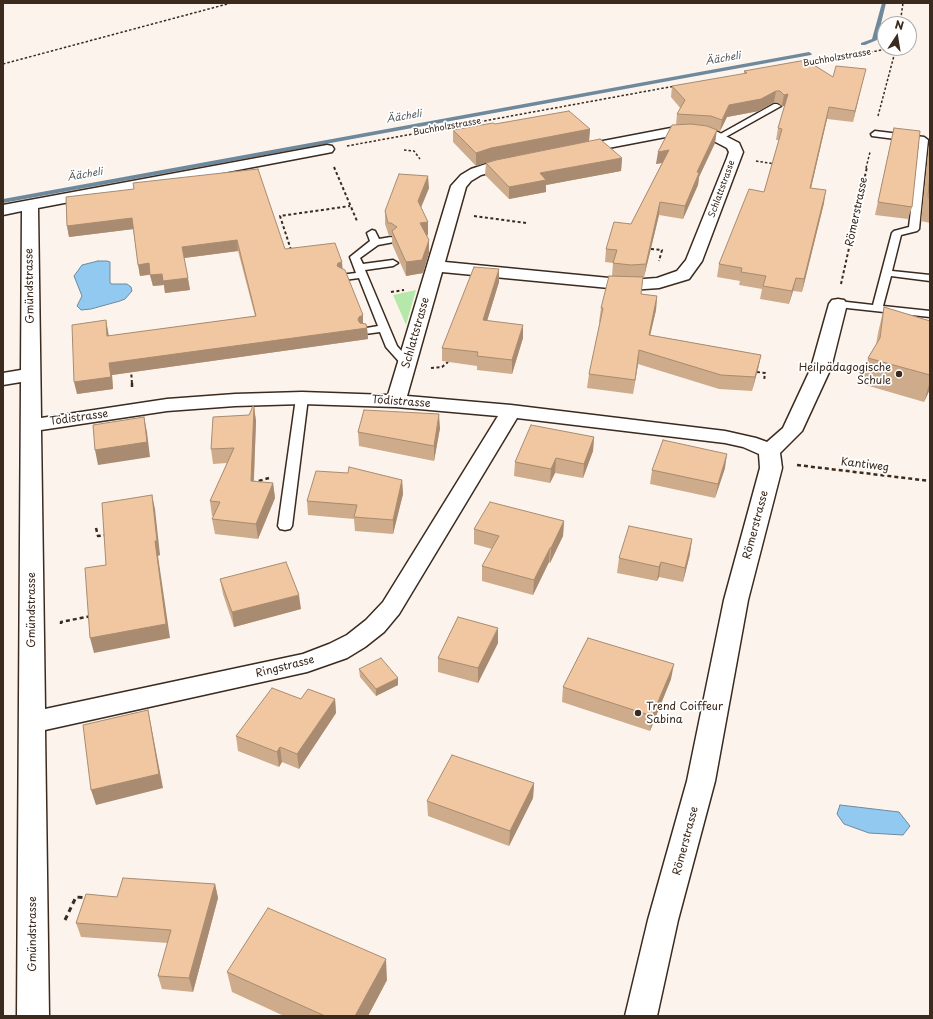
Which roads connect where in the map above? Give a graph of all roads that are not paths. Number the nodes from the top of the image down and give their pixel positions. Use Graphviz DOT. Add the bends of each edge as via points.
graph roads {
  1 [pos="777,106"];
  2 [pos="875,134"];
  3 [pos="719,137"];
  4 [pos="327,149"];
  5 [pos="562,153"];
  6 [pos="531,159"];
  7 [pos="30,205"];
  8 [pos="3,210"];
  9 [pos="390,240"];
  10 [pos="393,263"];
  11 [pos="436,266"];
  12 [pos="361,271"];
  13 [pos="887,273"];
  14 [pos="344,278"];
  15 [pos="930,278"];
  16 [pos="838,304"];
  17 [pos="877,308"];
  18 [pos="930,314"];
  19 [pos="384,328"];
  20 [pos="365,331"];
  21 [pos="407,364"];
  22 [pos="31,374"];
  23 [pos="3,379"];
  24 [pos="302,398"];
  25 [pos="396,401"];
  26 [pos="511,411"];
  27 [pos="32,425"];
  28 [pos="769,451"];
  29 [pos="285,526"];
  30 [pos="33,722"];
  31 [pos="34,1016"];
  32 [pos="641,1016"];
  1 -- 3 [label="lane"];
  2 -- 13 [label="lane" via="924,140 914,229 897,233"];
  3 -- 5 [label="street, Schlattstrasse" via="690,131 664,132"];
  3 -- 11 [label="street, Schlattstrasse" via="734,146 736,152 694,261 683,275 660,283 630,285"];
  4 -- 7 [label="street" via="86,198"];
  6 -- 11 [label="street, Schlattstrasse" via="491,167 466,178 459,186"];
  7 -- 8 [label="street"];
  7 -- 22 [label="street, Gmündstrasse"];
  9 -- 12 [label="lane" via="373,237 355,257"];
  10 -- 12 [label="lane"];
  11 -- 21 [label="street, Schlattstrasse"];
  12 -- 14 [label="lane"];
  12 -- 19 [label="lane"];
  13 -- 15 [label="lane"];
  13 -- 17 [label="lane"];
  16 -- 17 [label="lane"];
  16 -- 28 [label="street" via="821,368 792,431"];
  17 -- 18 [label="lane"];
  19 -- 20 [label="lane"];
  19 -- 21 [label="lane" via="392,347"];
  21 -- 25 [label="street, Schlattstrasse"];
  22 -- 23 [label="street"];
  22 -- 27 [label="street, Gmündstrasse"];
  24 -- 25 [label="street, Tödistrasse"];
  24 -- 27 [label="street, Tödistrasse" via="168,405"];
  24 -- 29 [label="lane"];
  25 -- 26 [label="street, Tödistrasse"];
  26 -- 28 [label="street, Tödistrasse" via="725,437 748,442"];
  26 -- 30 [label="street, Ringstrasse" via="391,608 356,641 338,652 307,663"];
  27 -- 30 [label="street, Gmündstrasse"];
  28 -- 32 [label="street, Römerstrasse" via="771,468 736,600 701,781 680,866 663,920"];
  30 -- 31 [label="street, Gmündstrasse"];
}
